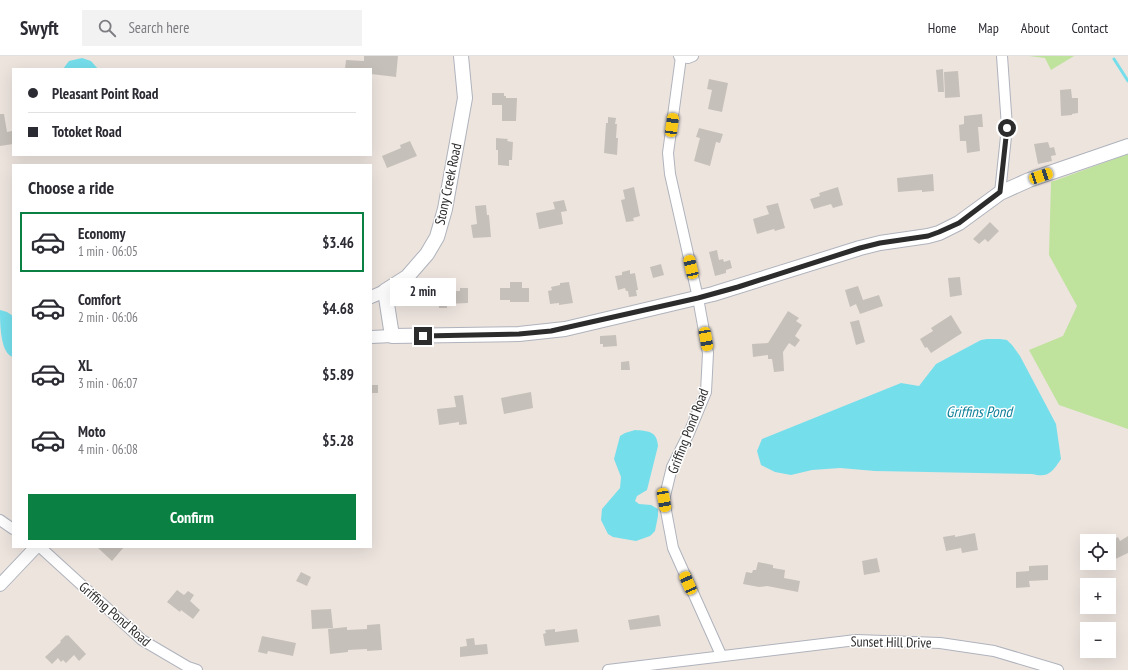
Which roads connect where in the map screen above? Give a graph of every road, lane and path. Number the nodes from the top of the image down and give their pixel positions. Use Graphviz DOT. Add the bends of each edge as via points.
graph roads {
  1 [pos="461,56"];
  2 [pos="680,56"];
  3 [pos="693,56"];
  4 [pos="1002,56"];
  5 [pos="1128,146"];
  6 [pos="1000,192"];
  7 [pos="385,291"];
  8 [pos="372,297"];
  9 [pos="698,298"];
  10 [pos="392,336"];
  11 [pos="372,337"];
  12 [pos="0,520"];
  13 [pos="12,528"];
  14 [pos="35,548"];
  15 [pos="41,548"];
  16 [pos="0,586"];
  17 [pos="721,655"];
  18 [pos="197,670"];
  19 [pos="608,670"];
  20 [pos="1058,670"];
  1 -- 7 [label="main road, Stony Creek Road" via="465,98 437,237 427,254 407,277"];
  2 -- 3 [label="street"];
  2 -- 9 [label="street, Griffing Pond Road" via="668,153 669,167"];
  4 -- 6 [label="street" via="1007,128"];
  5 -- 6 [label="main road"];
  6 -- 9 [label="main road" via="959,223 928,236 860,248"];
  7 -- 8 [label="street, Stony Creek Road"];
  7 -- 10 [label="main road"];
  9 -- 10 [label="main road" via="551,331"];
  9 -- 17 [label="street, Griffing Pond Road" via="708,353 706,392 672,467 664,500 673,548"];
  10 -- 11 [label="street"];
  12 -- 13 [label="street"];
  14 -- 16 [label="street"];
  15 -- 18 [label="street, Griffing Pond Road" via="142,640"];
  17 -- 19 [label="street"];
  17 -- 20 [label="street, Sunset Hill Drive" via="856,640 940,642 994,651"];
}
